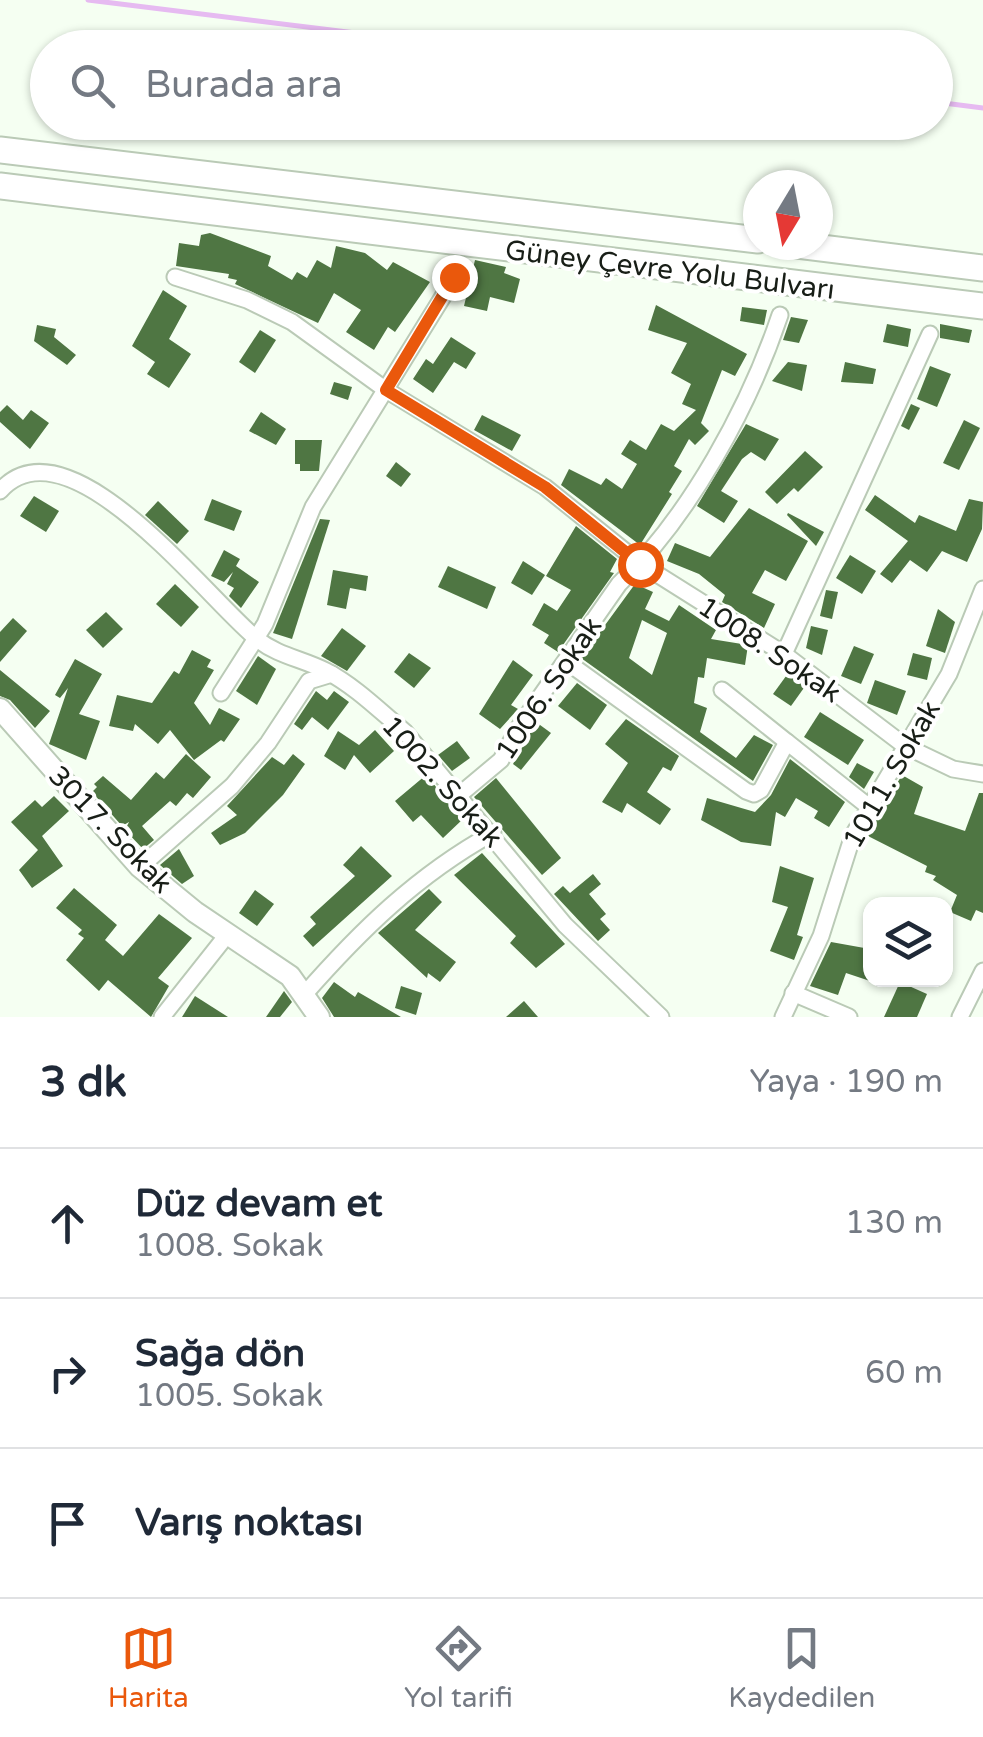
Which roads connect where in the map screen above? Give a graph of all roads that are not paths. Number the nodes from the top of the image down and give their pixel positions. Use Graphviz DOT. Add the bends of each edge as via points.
graph roads {
  1 [pos="0,150"];
  2 [pos="0,186"];
  3 [pos="743,238"];
  4 [pos="833,249"];
  5 [pos="983,268"];
  6 [pos="454,277"];
  7 [pos="175,278"];
  8 [pos="983,306"];
  9 [pos="780,316"];
  10 [pos="930,334"];
  11 [pos="386,390"];
  12 [pos="0,491"];
  13 [pos="640,564"];
  14 [pos="983,589"];
  15 [pos="254,637"];
  16 [pos="784,654"];
  17 [pos="567,662"];
  18 [pos="332,674"];
  19 [pos="722,690"];
  20 [pos="221,693"];
  21 [pos="0,709"];
  22 [pos="788,742"];
  23 [pos="906,746"];
  24 [pos="983,774"];
  25 [pos="458,796"];
  26 [pos="869,807"];
  27 [pos="493,834"];
  28 [pos="140,867"];
  29 [pos="226,935"];
  30 [pos="983,971"];
  31 [pos="793,993"];
  32 [pos="304,996"];
  33 [pos="162,1017"];
  34 [pos="319,1017"];
  35 [pos="661,1017"];
  36 [pos="783,1017"];
  37 [pos="850,1017"];
  38 [pos="960,1017"];
  1 -- 3 [label="highway, Güney Çevre Yolu Bulvarı"];
  2 -- 8 [label="highway, Güney Çevre Yolu Bulvarı"];
  4 -- 5 [label="highway, Güney Çevre Yolu Bulvarı"];
  6 -- 11 [label="street"];
  7 -- 11 [label="street, 1008. Sokak" via="272,311"];
  9 -- 13 [label="street, 1006. Sokak" via="758,382"];
  10 -- 16 [label="street"];
  11 -- 13 [label="street, 1008. Sokak" via="545,487"];
  11 -- 15 [label="street" via="300,530 294,557"];
  12 -- 15 [label="street, 1002. Sokak" via="32,473 51,473 96,492 136,520"];
  13 -- 16 [label="street, 1008. Sokak"];
  13 -- 17 [label="street, 1006. Sokak"];
  14 -- 23 [label="street, 1011. Sokak" via="949,674"];
  15 -- 18 [label="street, 1002. Sokak"];
  15 -- 20 [label="street"];
  16 -- 23 [label="street, 1008. Sokak"];
  17 -- 22 [label="street" via="754,794"];
  17 -- 25 [label="street, 1006. Sokak" via="501,760"];
  18 -- 25 [label="street, 1002. Sokak" via="406,732"];
  18 -- 28 [label="street" via="309,680 223,796"];
  19 -- 22 [label="street"];
  21 -- 28 [label="street, 3017. Sokak"];
  22 -- 26 [label="street"];
  23 -- 24 [label="street, 1008. Sokak" via="935,762"];
  23 -- 26 [label="street, 1011. Sokak"];
  25 -- 27 [label="street, 1002. Sokak"];
  26 -- 31 [label="street, 1011. Sokak" via="843,857 821,936"];
  27 -- 32 [label="street" via="402,894"];
  27 -- 35 [label="street, 1002. Sokak" via="565,926"];
  28 -- 29 [label="street, 3017. Sokak"];
  29 -- 32 [label="street, 3017. Sokak" via="290,976"];
  29 -- 33 [label="street"];
  30 -- 38 [label="street"];
  31 -- 36 [label="street, 1011. Sokak"];
  31 -- 37 [label="street"];
  32 -- 34 [label="street, 3017. Sokak"];
}
